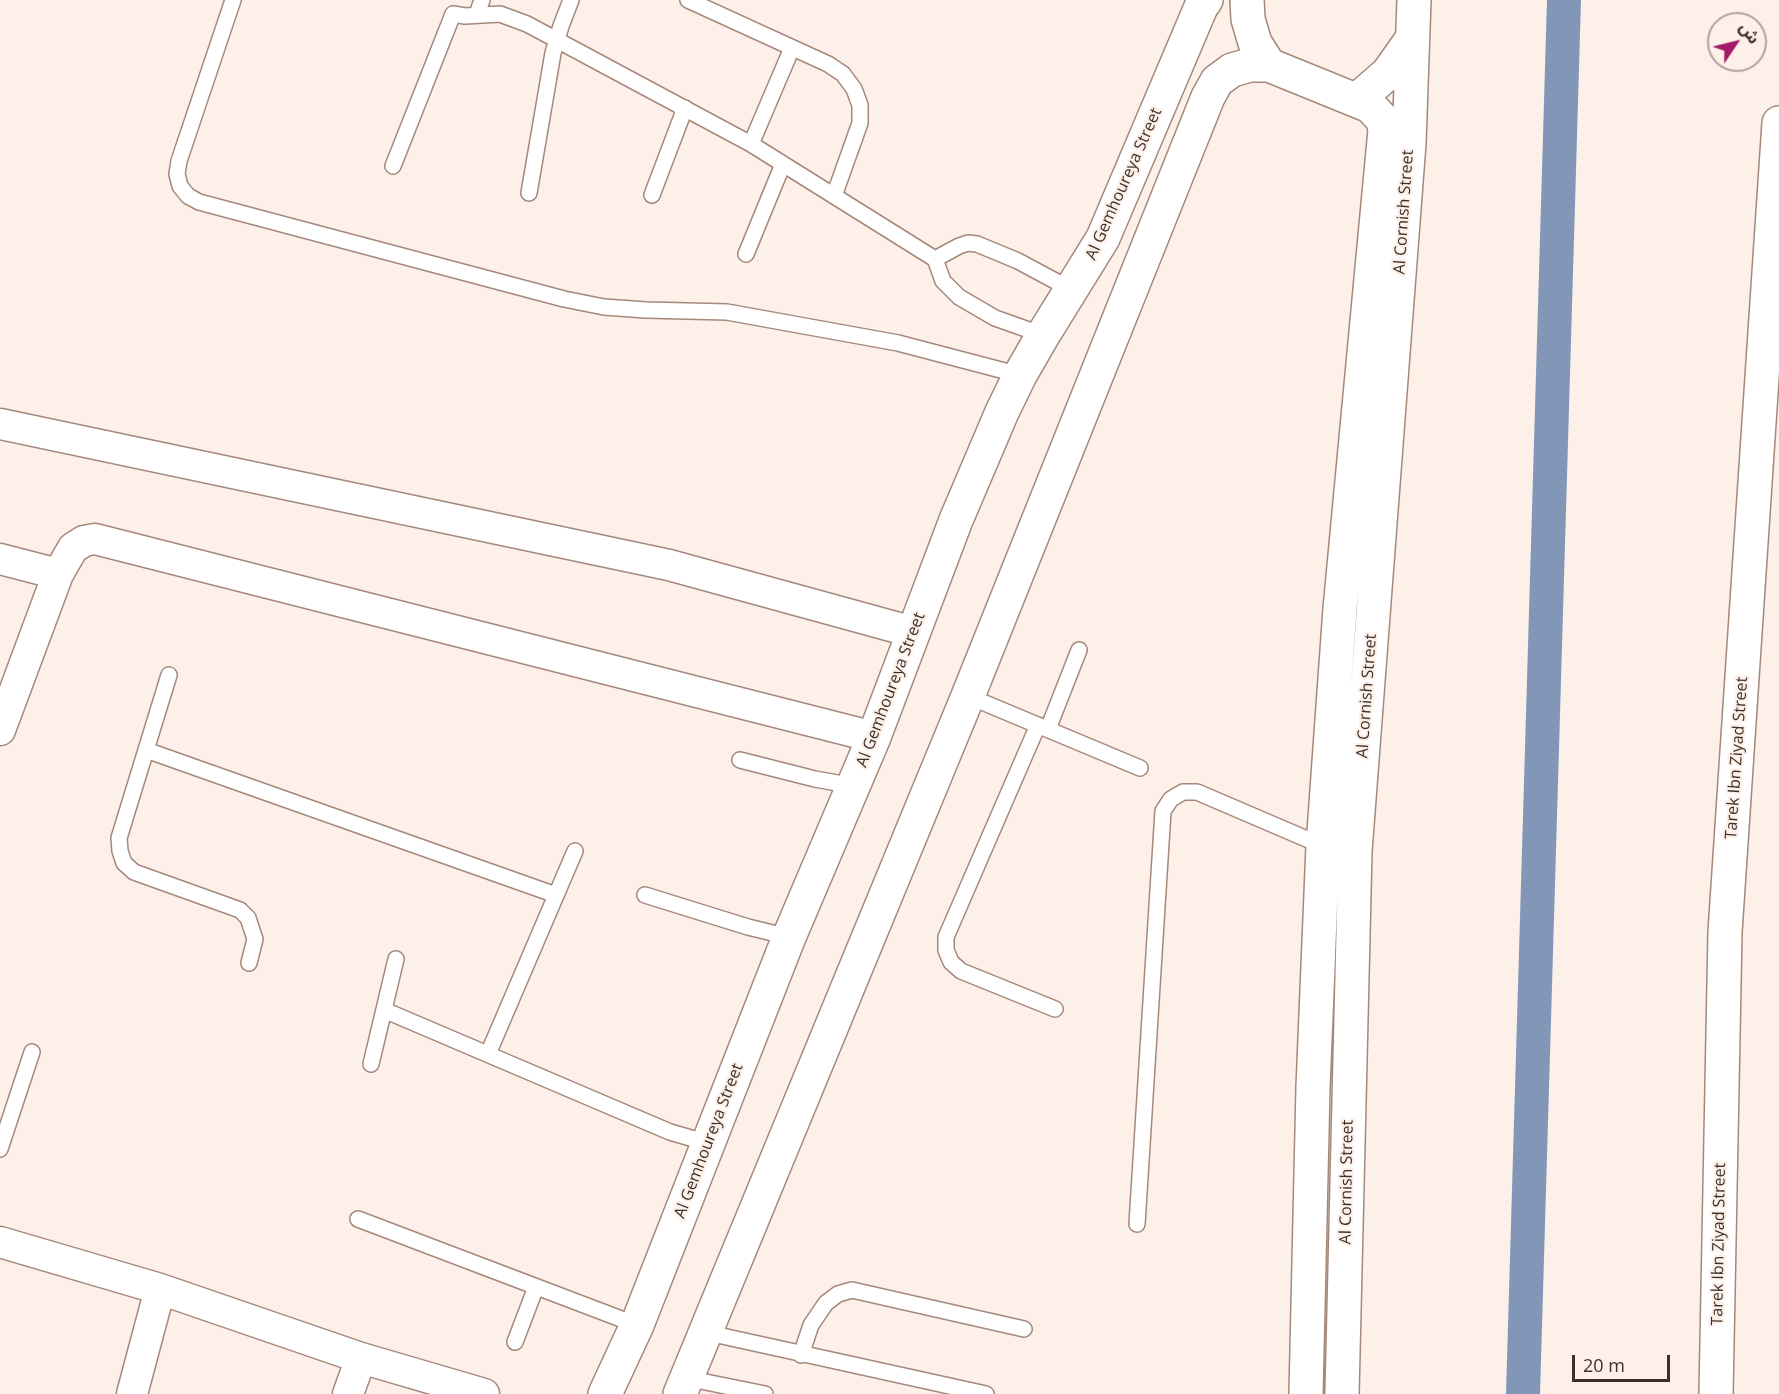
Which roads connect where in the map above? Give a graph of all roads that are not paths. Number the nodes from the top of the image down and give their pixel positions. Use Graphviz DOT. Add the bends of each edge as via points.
graph roads {
  1 [pos="233,0"];
  2 [pos="571,0"];
  3 [pos="688,0"];
  4 [pos="1206,0"];
  5 [pos="1247,0"];
  6 [pos="1414,0"];
  7 [pos="479,7"];
  8 [pos="556,39"];
  9 [pos="1412,39"];
  10 [pos="792,48"];
  11 [pos="1269,65"];
  12 [pos="1357,100"];
  13 [pos="685,108"];
  14 [pos="1779,123"];
  15 [pos="751,144"];
  16 [pos="783,164"];
  17 [pos="393,166"];
  18 [pos="529,193"];
  19 [pos="652,195"];
  20 [pos="834,196"];
  21 [pos="746,254"];
  22 [pos="935,259"];
  23 [pos="1071,290"];
  24 [pos="1043,335"];
  25 [pos="1020,375"];
  26 [pos="0,424"];
  27 [pos="0,559"];
  28 [pos="57,574"];
  29 [pos="913,632"];
  30 [pos="1079,650"];
  31 [pos="169,675"];
  32 [pos="968,696"];
  33 [pos="1,726"];
  34 [pos="1043,727"];
  35 [pos="874,737"];
  36 [pos="146,750"];
  37 [pos="740,760"];
  38 [pos="1140,768"];
  39 [pos="854,786"];
  40 [pos="1323,846"];
  41 [pos="574,852"];
  42 [pos="556,895"];
  43 [pos="645,895"];
  44 [pos="789,937"];
  45 [pos="396,959"];
  46 [pos="249,963"];
  47 [pos="1054,1009"];
  48 [pos="384,1010"];
  49 [pos="32,1052"];
  50 [pos="489,1054"];
  51 [pos="371,1064"];
  52 [pos="708,1143"];
  53 [pos="0,1149"];
  54 [pos="358,1219"];
  55 [pos="1137,1224"];
  56 [pos="0,1242"];
  57 [pos="536,1287"];
  58 [pos="160,1289"];
  59 [pos="637,1325"];
  60 [pos="1024,1329"];
  61 [pos="704,1332"];
  62 [pos="515,1342"];
  63 [pos="801,1355"];
  64 [pos="361,1358"];
  65 [pos="683,1386"];
  66 [pos="132,1394"];
  67 [pos="348,1394"];
  68 [pos="484,1394"];
  69 [pos="605,1394"];
  70 [pos="765,1394"];
  71 [pos="986,1394"];
  72 [pos="1306,1394"];
  73 [pos="1342,1394"];
  74 [pos="1716,1394"];
  1 -- 25 [label="lane" via="179,161 180,186 199,202 564,299 635,309 727,312 898,343"];
  2 -- 8 [label="lane"];
  3 -- 10 [label="lane"];
  4 -- 23 [label="main road, Al Gemhoureya Street" via="1103,238"];
  5 -- 11 [label="main road" via="1256,43"];
  6 -- 9 [label="main road, Al Cornish Street"];
  7 -- 8 [label="lane"];
  7 -- 17 [label="lane" via="453,14"];
  8 -- 13 [label="lane"];
  8 -- 18 [label="lane"];
  9 -- 12 [label="main road" via="1388,73"];
  9 -- 73 [label="main road, Al Cornish Street" via="1409,143 1355,851"];
  10 -- 15 [label="lane"];
  10 -- 20 [label="lane" via="843,74 860,105 860,123"];
  11 -- 12 [label="main road"];
  11 -- 32 [label="main road" via="1232,70 1217,81 1208,97"];
  12 -- 40 [label="main road, Al Cornish Street" via="1377,112 1385,130 1340,609"];
  13 -- 15 [label="lane"];
  13 -- 19 [label="lane"];
  14 -- 74 [label="main road, Tarek Ibn Ziyad Street" via="1725,932"];
  15 -- 16 [label="lane"];
  16 -- 20 [label="lane"];
  16 -- 21 [label="lane"];
  20 -- 22 [label="lane"];
  22 -- 23 [label="lane" via="959,246 977,244"];
  22 -- 24 [label="lane" via="943,281 960,297 995,318"];
  23 -- 24 [label="main road, Al Gemhoureya Street"];
  24 -- 25 [label="main road, Al Gemhoureya Street"];
  25 -- 29 [label="main road, Al Gemhoureya Street"];
  26 -- 29 [label="street" via="669,565"];
  27 -- 28 [label="street"];
  28 -- 33 [label="street"];
  28 -- 35 [label="street" via="73,548 95,539"];
  29 -- 35 [label="main road, Al Gemhoureya Street"];
  30 -- 34 [label="lane"];
  31 -- 36 [label="lane"];
  32 -- 34 [label="lane"];
  32 -- 61 [label="main road"];
  34 -- 38 [label="lane"];
  34 -- 47 [label="lane" via="946,937 946,950 961,971"];
  35 -- 39 [label="main road, Al Gemhoureya Street"];
  36 -- 42 [label="lane"];
  36 -- 46 [label="lane" via="119,838 124,863 146,877 240,910 248,918 255,939"];
  37 -- 39 [label="lane"];
  39 -- 44 [label="main road, Al Gemhoureya Street"];
  40 -- 55 [label="lane" via="1197,792 1183,792 1171,799 1163,811"];
  40 -- 72 [label="main road, Al Cornish Street"];
  41 -- 42 [label="lane"];
  42 -- 50 [label="lane"];
  43 -- 44 [label="lane"];
  44 -- 52 [label="main road, Al Gemhoureya Street"];
  45 -- 48 [label="lane"];
  48 -- 50 [label="lane"];
  48 -- 51 [label="lane"];
  49 -- 53 [label="lane"];
  50 -- 52 [label="lane" via="670,1131"];
  52 -- 59 [label="main road, Al Gemhoureya Street"];
  54 -- 57 [label="lane"];
  56 -- 58 [label="street"];
  57 -- 59 [label="lane"];
  57 -- 62 [label="lane"];
  58 -- 64 [label="street"];
  58 -- 66 [label="street"];
  59 -- 69 [label="main road, Al Gemhoureya Street"];
  60 -- 63 [label="lane" via="852,1290 826,1303 812,1325"];
  61 -- 63 [label="lane"];
  61 -- 65 [label="main road"];
  63 -- 71 [label="lane"];
  64 -- 67 [label="street"];
  64 -- 68 [label="street"];
  65 -- 70 [label="lane"];
}
